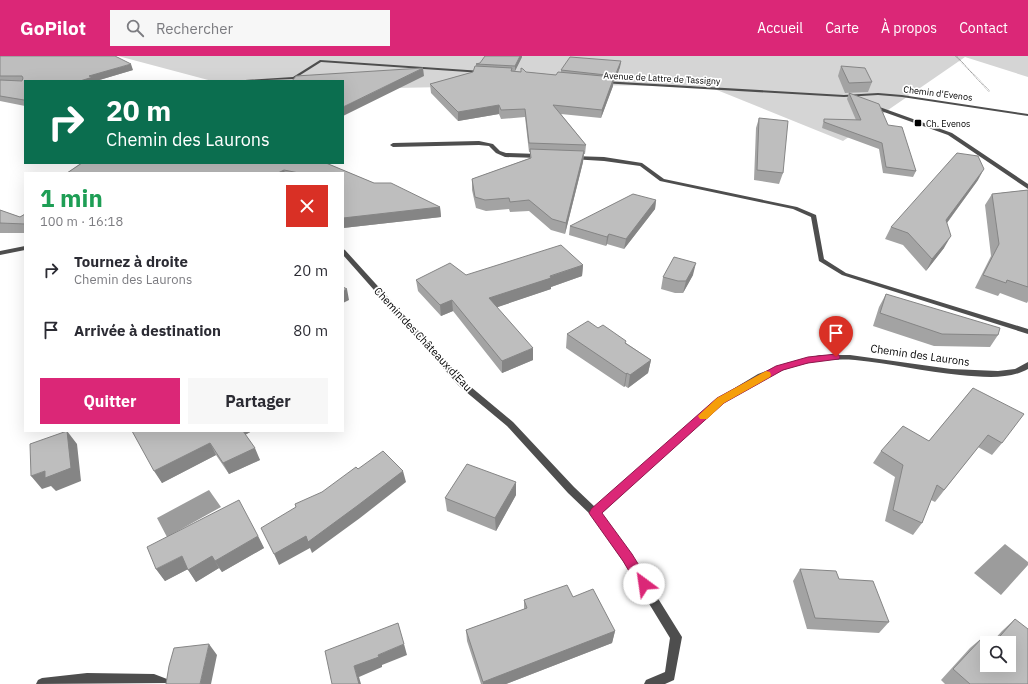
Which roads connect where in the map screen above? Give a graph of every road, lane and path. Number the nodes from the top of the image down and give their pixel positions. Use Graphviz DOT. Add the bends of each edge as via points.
graph roads {
  1 [pos="956,56"];
  2 [pos="487,72"];
  3 [pos="261,80"];
  4 [pos="597,82"];
  5 [pos="844,96"];
  6 [pos="859,101"];
  7 [pos="866,104"];
  8 [pos="1005,110"];
  9 [pos="1028,115"];
  10 [pos="393,145"];
  11 [pos="544,156"];
  12 [pos="565,157"];
  13 [pos="1028,187"];
  14 [pos="24,248"];
  15 [pos="0,253"];
  16 [pos="344,253"];
  17 [pos="1028,332"];
  18 [pos="1028,364"];
  19 [pos="595,513"];
  20 [pos="164,683"];
  21 [pos="42,684"];
  22 [pos="650,684"];
  1 -- 8 [label="path"];
  2 -- 3 [label="street" via="320,60 294,78"];
  4 -- 5 [label="street, Avenue de Lattre de Tassigny"];
  5 -- 6 [label="street"];
  5 -- 8 [label="street, Chemin d'Evenos" via="902,96"];
  7 -- 13 [label="street" via="950,134"];
  8 -- 9 [label="street, Chemin d'Evenos"];
  10 -- 11 [label="street" via="479,143 491,145 498,152 505,154"];
  12 -- 17 [label="street" via="642,164 662,180 794,208 814,216 821,260 844,274"];
  14 -- 15 [label="street"];
  16 -- 19 [label="street, Chemin des Châteaux d'Eau" via="462,384 510,424"];
  18 -- 19 [label="street, Chemin des Laurons" via="1025,369 985,375 864,358 836,357 808,360 779,368 720,400"];
  19 -- 22 [label="street, Chemin des Châteaux d'Eau" via="628,558 676,637 670,676"];
  20 -- 21 [label="street" via="154,680 87,679"];
}
